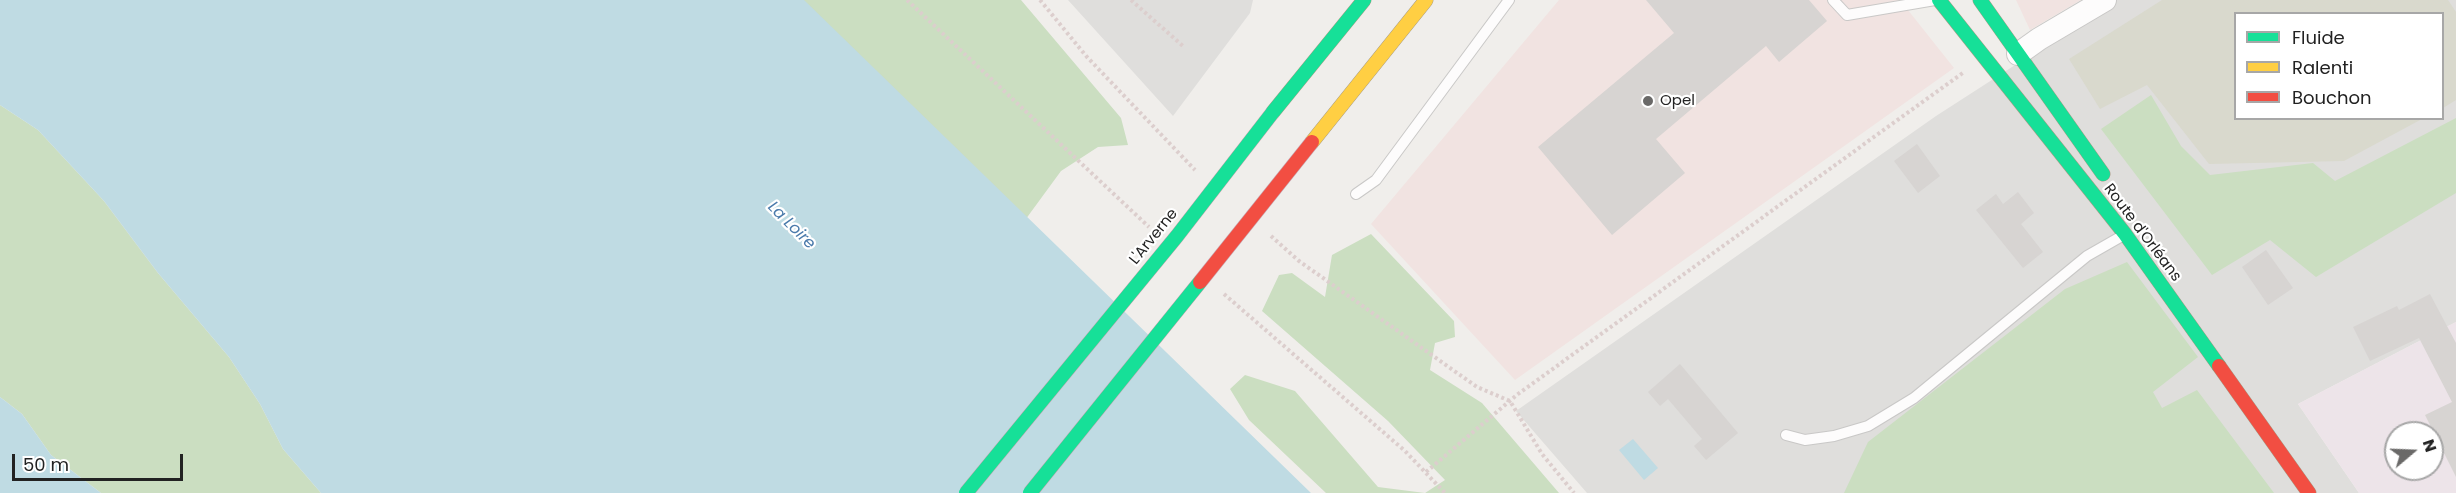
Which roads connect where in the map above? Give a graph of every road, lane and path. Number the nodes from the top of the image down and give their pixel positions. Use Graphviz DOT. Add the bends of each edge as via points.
graph roads {
  1 [pos="1040,0"];
  2 [pos="1131,0"];
  3 [pos="1364,0"];
  4 [pos="1426,0"];
  5 [pos="1509,0"];
  6 [pos="1833,0"];
  7 [pos="1938,0"];
  8 [pos="1980,0"];
  9 [pos="2105,0"];
  10 [pos="1184,47"];
  11 [pos="2018,54"];
  12 [pos="1969,69"];
  13 [pos="1197,171"];
  14 [pos="2108,181"];
  15 [pos="1356,194"];
  16 [pos="1265,231"];
  17 [pos="2125,234"];
  18 [pos="1510,401"];
  19 [pos="1786,435"];
  20 [pos="1426,472"];
  21 [pos="966,493"];
  22 [pos="1030,493"];
  23 [pos="1574,493"];
  24 [pos="2309,493"];
  1 -- 13 [label="path" via="1087,57"];
  2 -- 10 [label="path"];
  3 -- 21 [label="main road, L'Arverne, bridge"];
  4 -- 22 [label="main road, bridge"];
  5 -- 15 [label="lane" via="1376,180"];
  6 -- 7 [label="lane" via="1847,15"];
  7 -- 17 [label="main road, Route d'Orléans"];
  8 -- 11 [label="main road, Route d'Orléans"];
  9 -- 11 [label="street"];
  11 -- 14 [label="main road, Route d'Orléans"];
  12 -- 18 [label="path"];
  16 -- 18 [label="path" via="1299,261 1477,387"];
  17 -- 19 [label="lane" via="2087,256 1914,398 1868,426 1805,440"];
  17 -- 24 [label="main road, Route d'Orléans"];
  18 -- 20 [label="path"];
  18 -- 23 [label="path" via="1542,454"];
}
